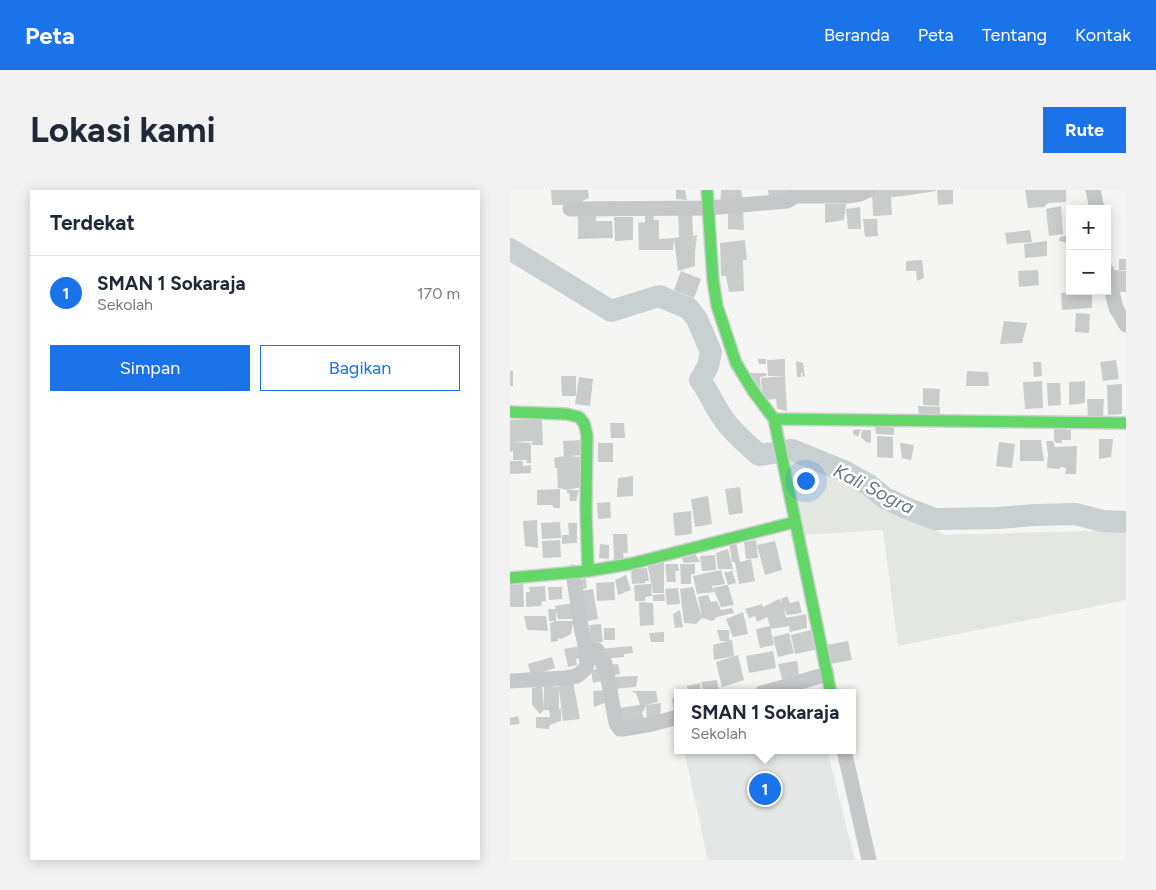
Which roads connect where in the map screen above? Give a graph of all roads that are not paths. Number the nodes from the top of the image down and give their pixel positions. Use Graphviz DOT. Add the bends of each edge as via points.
graph roads {
  1 [pos="706,190"];
  2 [pos="869,190"];
  3 [pos="1093,190"];
  4 [pos="795,193"];
  5 [pos="1095,205"];
  6 [pos="708,208"];
  7 [pos="570,209"];
  8 [pos="1111,287"];
  9 [pos="1126,325"];
  10 [pos="510,412"];
  11 [pos="1126,423"];
  12 [pos="776,425"];
  13 [pos="795,522"];
  14 [pos="580,572"];
  15 [pos="510,578"];
  16 [pos="586,650"];
  17 [pos="827,674"];
  18 [pos="510,681"];
  19 [pos="776,689"];
  20 [pos="830,689"];
  21 [pos="674,718"];
  22 [pos="845,754"];
  23 [pos="870,860"];
  1 -- 6 [label="street"];
  2 -- 4 [label="street" via="848,196"];
  3 -- 5 [label="street"];
  4 -- 6 [label="street" via="787,201"];
  6 -- 7 [label="street"];
  6 -- 12 [label="street" via="717,306 736,363"];
  8 -- 9 [label="street" via="1116,308"];
  10 -- 14 [label="street" via="566,414 578,416 585,423 588,435 586,510"];
  11 -- 12 [label="street"];
  12 -- 13 [label="street"];
  13 -- 14 [label="street" via="658,557"];
  13 -- 17 [label="street"];
  14 -- 15 [label="street"];
  14 -- 16 [label="street" via="581,627"];
  16 -- 18 [label="street" via="587,664 577,676"];
  16 -- 21 [label="street" via="597,650 599,659 605,663 616,723 620,728"];
  17 -- 19 [label="street"];
  17 -- 20 [label="street"];
  22 -- 23 [label="street"];
}
